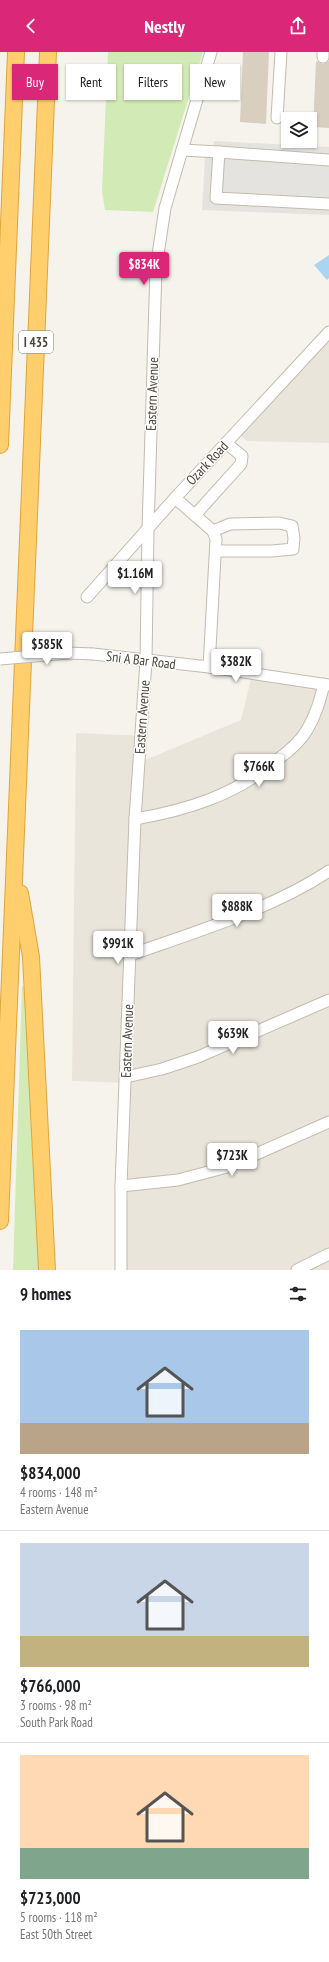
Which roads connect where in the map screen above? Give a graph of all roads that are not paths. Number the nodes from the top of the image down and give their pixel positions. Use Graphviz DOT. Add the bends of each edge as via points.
graph roads {
  1 [pos="16,52"];
  2 [pos="48,52"];
  3 [pos="211,52"];
  4 [pos="281,52"];
  5 [pos="277,118"];
  6 [pos="182,150"];
  7 [pos="219,152"];
  8 [pos="329,160"];
  9 [pos="329,204"];
  10 [pos="329,332"];
  11 [pos="226,443"];
  12 [pos="0,445"];
  13 [pos="175,498"];
  14 [pos="195,515"];
  15 [pos="148,530"];
  16 [pos="213,531"];
  17 [pos="216,551"];
  18 [pos="87,597"];
  19 [pos="0,659"];
  20 [pos="146,661"];
  21 [pos="209,667"];
  22 [pos="327,685"];
  23 [pos="135,819"];
  24 [pos="15,861"];
  25 [pos="329,871"];
  26 [pos="130,956"];
  27 [pos="329,1000"];
  28 [pos="126,1077"];
  29 [pos="329,1122"];
  30 [pos="121,1186"];
  31 [pos="0,1221"];
  32 [pos="329,1254"];
  33 [pos="47,1270"];
  34 [pos="120,1270"];
  35 [pos="297,1270"];
  1 -- 12 [label="highway, I 435"];
  2 -- 24 [label="highway, I 435"];
  3 -- 6 [label="street, Eastern Avenue"];
  4 -- 5 [label="street"];
  6 -- 7 [label="street"];
  6 -- 15 [label="street, Eastern Avenue" via="165,208 157,255"];
  7 -- 8 [label="street"];
  7 -- 9 [label="street" via="216,198"];
  10 -- 11 [label="street, Ozark Road"];
  11 -- 13 [label="street, Ozark Road"];
  11 -- 14 [label="street" via="242,456 243,460"];
  13 -- 14 [label="street"];
  13 -- 15 [label="street, Ozark Road"];
  14 -- 16 [label="street"];
  15 -- 18 [label="street, Ozark Road"];
  15 -- 20 [label="street, Eastern Avenue"];
  16 -- 17 [label="street"];
  16 -- 17 [label="street" via="230,524 279,523 292,526 294,538 293,549"];
  17 -- 21 [label="street"];
  19 -- 20 [label="street, Sni A Bar Road, bridge" via="68,653"];
  20 -- 21 [label="street, Sni A Bar Road"];
  20 -- 23 [label="street, Eastern Avenue"];
  21 -- 22 [label="street, Sni A Bar Road"];
  22 -- 23 [label="street" via="306,731 291,749 266,770 203,804"];
  23 -- 26 [label="street, Eastern Avenue"];
  24 -- 31 [label="highway, I 435"];
  24 -- 33 [label="highway" via="31,957"];
  25 -- 26 [label="street" via="286,896"];
  26 -- 28 [label="street, Eastern Avenue"];
  27 -- 28 [label="street" via="198,1057"];
  28 -- 30 [label="street, Eastern Avenue"];
  29 -- 30 [label="street" via="227,1167 178,1180"];
  30 -- 34 [label="street, Eastern Avenue"];
  32 -- 35 [label="street"];
}
